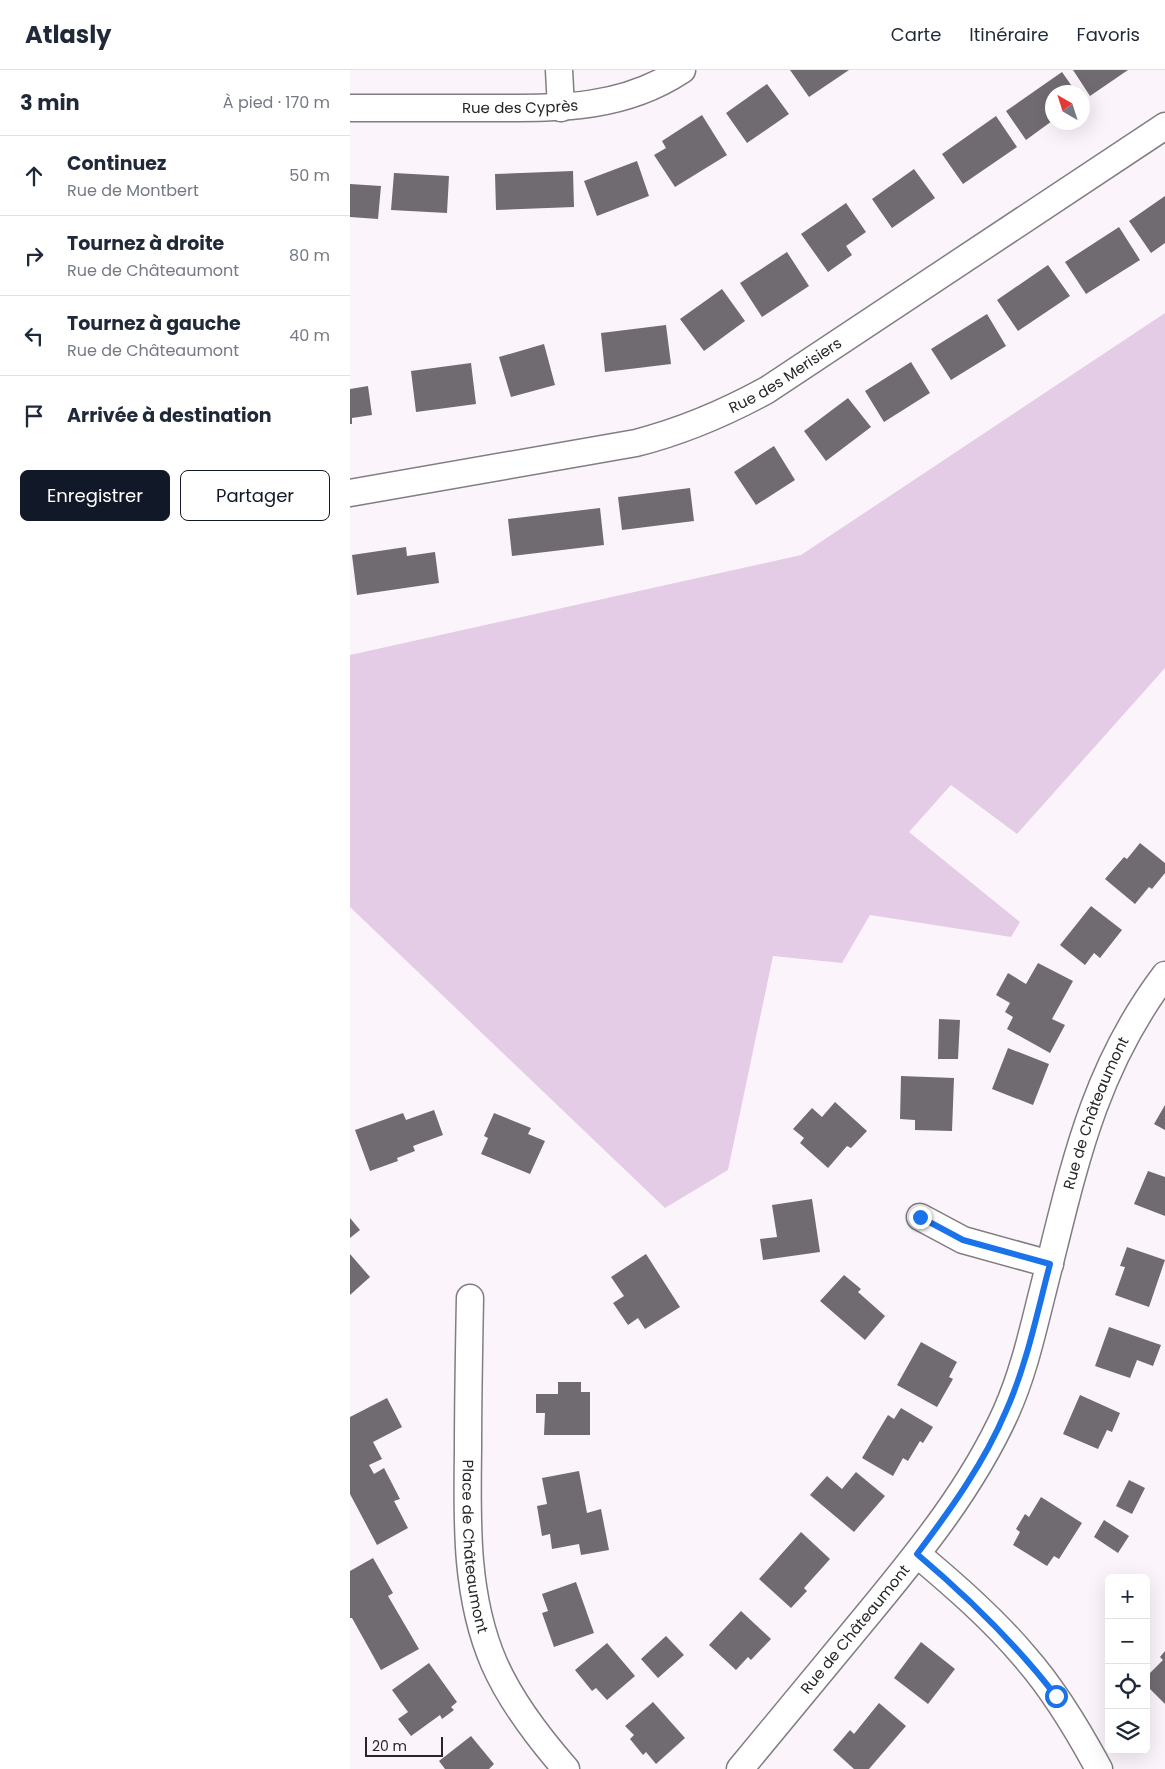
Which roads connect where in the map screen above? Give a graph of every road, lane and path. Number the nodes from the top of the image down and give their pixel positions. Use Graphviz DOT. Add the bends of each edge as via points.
graph roads {
  1 [pos="559,70"];
  2 [pos="682,70"];
  3 [pos="350,108"];
  4 [pos="561,108"];
  5 [pos="1165,126"];
  6 [pos="350,493"];
  7 [pos="1165,975"];
  8 [pos="920,1217"];
  9 [pos="1050,1264"];
  10 [pos="470,1298"];
  11 [pos="917,1554"];
  12 [pos="566,1769"];
  13 [pos="740,1769"];
  14 [pos="1099,1769"];
  1 -- 4 [label="street"];
  2 -- 4 [label="street, Rue des Cyprès" via="631,96"];
  3 -- 4 [label="street, Rue des Cyprès"];
  5 -- 6 [label="street, Rue des Merisiers" via="767,390 732,409 669,434 636,443"];
  7 -- 9 [label="street, Rue de Châteaumont" via="1143,1004 1116,1053 1093,1106"];
  8 -- 9 [label="street" via="963,1240"];
  9 -- 11 [label="street, Rue de Châteaumont" via="1024,1365 1006,1411 986,1454 956,1502"];
  10 -- 12 [label="street, Place de Châteaumont" via="467,1527 479,1618 494,1662 512,1697 541,1740"];
  11 -- 13 [label="street, Rue de Châteaumont"];
  11 -- 14 [label="street" via="985,1614 1026,1657 1056,1696"];
}
